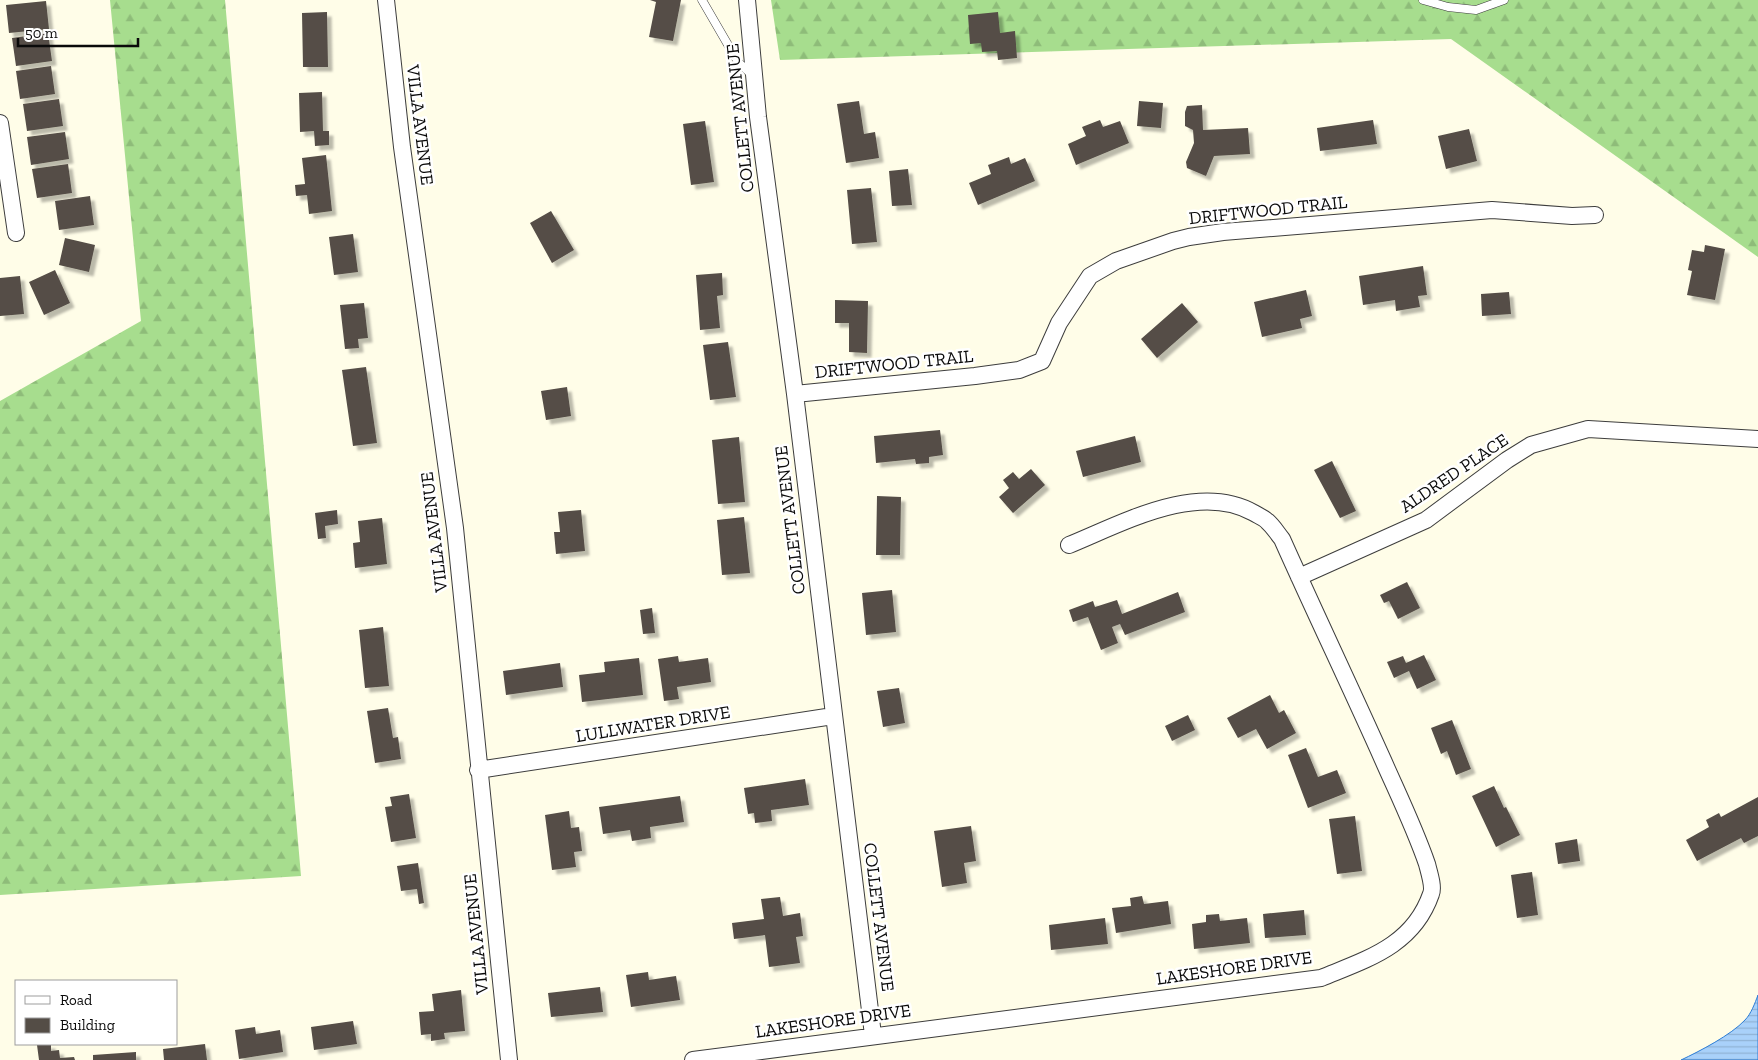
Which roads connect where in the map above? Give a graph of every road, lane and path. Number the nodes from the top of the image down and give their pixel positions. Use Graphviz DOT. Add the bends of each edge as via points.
graph roads {
  1 [pos="386,0"];
  2 [pos="702,0"];
  3 [pos="747,0"];
  4 [pos="1423,0"];
  5 [pos="1504,0"];
  6 [pos="754,77"];
  7 [pos="0,123"];
  8 [pos="1595,215"];
  9 [pos="16,233"];
  10 [pos="795,394"];
  11 [pos="1758,439"];
  12 [pos="1069,545"];
  13 [pos="1299,577"];
  14 [pos="833,716"];
  15 [pos="478,770"];
  16 [pos="873,1035"];
  17 [pos="509,1060"];
  18 [pos="693,1060"];
  1 -- 15 [label="street, VILLA AVENUE" via="402,147 455,528"];
  2 -- 6 [label="lane" via="738,62"];
  3 -- 6 [label="street, COLLETT AVENUE"];
  4 -- 5 [label="lane" via="1448,8 1476,10"];
  6 -- 10 [label="street, COLLETT AVENUE"];
  7 -- 9 [label="street"];
  8 -- 10 [label="street, DRIFTWOOD TRAIL" via="1492,210 1188,236 1116,260 1090,276 1059,323 1042,361 1019,370"];
  10 -- 14 [label="street, COLLETT AVENUE"];
  11 -- 13 [label="street, ALDRED PLACE" via="1588,429 1532,445 1426,520"];
  12 -- 13 [label="street, LAKESHORE DRIVE" via="1137,517 1183,503 1210,501 1242,506 1266,520 1282,539"];
  13 -- 16 [label="street, LAKESHORE DRIVE" via="1369,728 1428,867 1432,892 1421,915 1403,938 1375,956 1321,978"];
  14 -- 15 [label="street, LULLWATER DRIVE"];
  14 -- 16 [label="street, COLLETT AVENUE"];
  15 -- 17 [label="street, VILLA AVENUE"];
  16 -- 18 [label="street, LAKESHORE DRIVE"];
}
